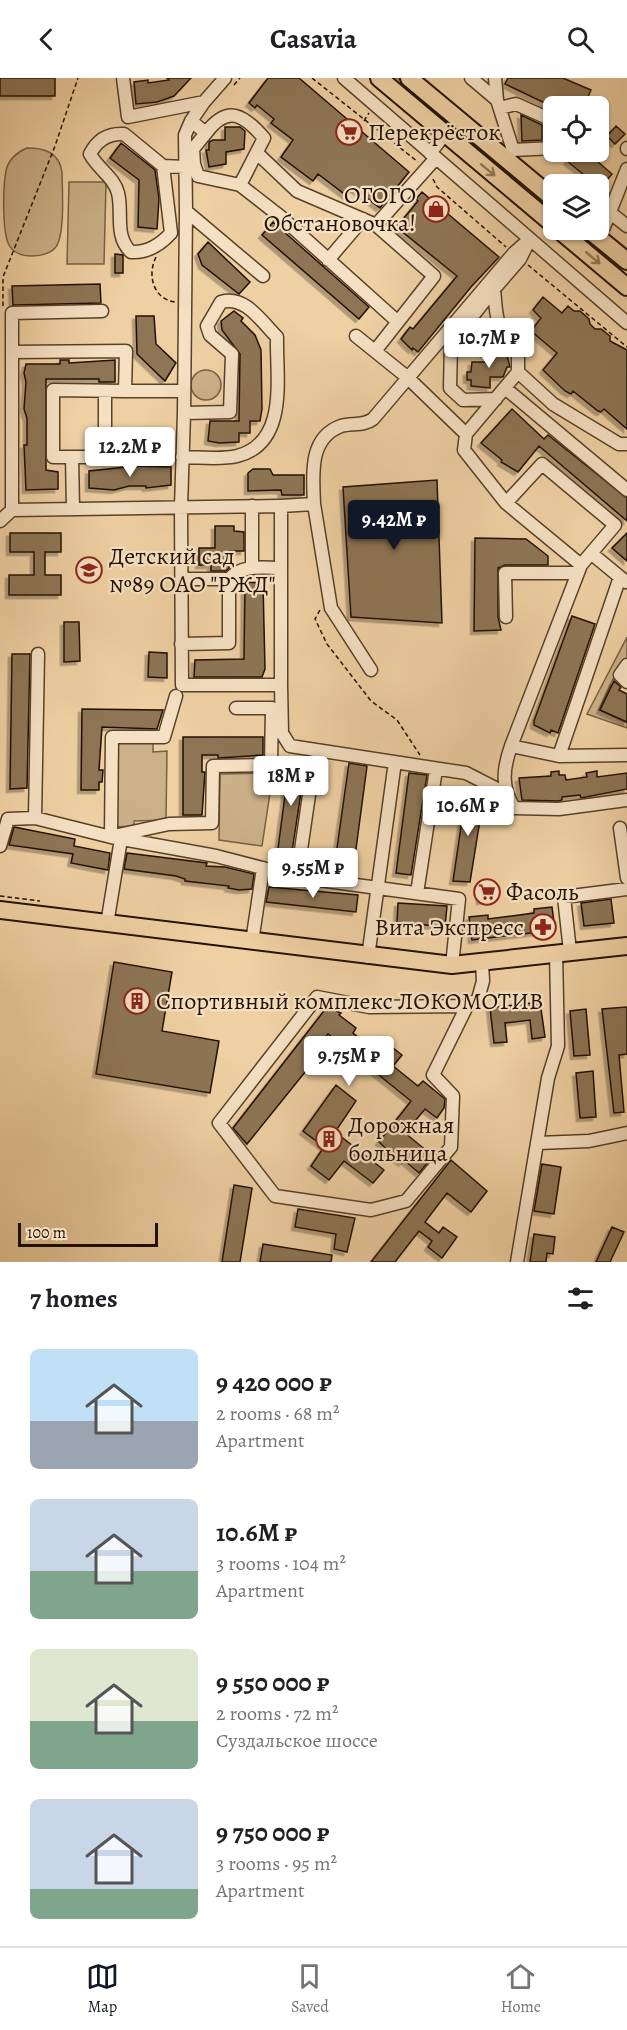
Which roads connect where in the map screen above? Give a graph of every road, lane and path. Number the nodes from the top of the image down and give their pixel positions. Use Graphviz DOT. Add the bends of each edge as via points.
graph roads {
  1 [pos="78,78"];
  2 [pos="123,78"];
  3 [pos="225,78"];
  4 [pos="312,78"];
  5 [pos="344,78"];
  6 [pos="379,78"];
  7 [pos="409,78"];
  8 [pos="471,78"];
  9 [pos="495,78"];
  10 [pos="204,102"];
  11 [pos="499,104"];
  12 [pos="367,116"];
  13 [pos="543,116"];
  14 [pos="191,121"];
  15 [pos="364,121"];
  16 [pos="206,133"];
  17 [pos="446,134"];
  18 [pos="543,150"];
  19 [pos="257,153"];
  20 [pos="433,155"];
  21 [pos="510,155"];
  22 [pos="420,163"];
  23 [pos="163,166"];
  24 [pos="185,167"];
  25 [pos="627,169"];
  26 [pos="240,185"];
  27 [pos="543,189"];
  28 [pos="609,209"];
  29 [pos="186,211"];
  30 [pos="609,212"];
  31 [pos="543,216"];
  32 [pos="363,219"];
  33 [pos="376,225"];
  34 [pos="625,225"];
  35 [pos="609,228"];
  36 [pos="530,239"];
  37 [pos="571,240"];
  38 [pos="605,240"];
  39 [pos="159,253"];
  40 [pos="328,260"];
  41 [pos="627,261"];
  42 [pos="263,276"];
  43 [pos="627,287"];
  44 [pos="495,289"];
  45 [pos="183,304"];
  46 [pos="3,308"];
  47 [pos="102,311"];
  48 [pos="398,322"];
  49 [pos="627,323"];
  50 [pos="460,332"];
  51 [pos="503,334"];
  52 [pos="356,336"];
  53 [pos="8,344"];
  54 [pos="375,351"];
  55 [pos="518,372"];
  56 [pos="407,377"];
  57 [pos="505,388"];
  58 [pos="105,391"];
  59 [pos="125,391"];
  60 [pos="184,391"];
  61 [pos="496,399"];
  62 [pos="184,413"];
  63 [pos="466,434"];
  64 [pos="627,444"];
  65 [pos="167,456"];
  66 [pos="72,457"];
  67 [pos="105,457"];
  68 [pos="182,457"];
  69 [pos="627,490"];
  70 [pos="506,503"];
  71 [pos="314,504"];
  72 [pos="252,506"];
  73 [pos="281,506"];
  74 [pos="181,507"];
  75 [pos="73,509"];
  76 [pos="12,510"];
  77 [pos="0,521"];
  78 [pos="592,554"];
  79 [pos="252,568"];
  80 [pos="281,568"];
  81 [pos="580,569"];
  82 [pos="181,579"];
  83 [pos="229,579"];
  84 [pos="624,580"];
  85 [pos="328,596"];
  86 [pos="506,616"];
  87 [pos="181,644"];
  88 [pos="38,654"];
  89 [pos="627,665"];
  90 [pos="371,670"];
  91 [pos="627,682"];
  92 [pos="281,685"];
  93 [pos="177,696"];
  94 [pos="236,708"];
  95 [pos="511,746"];
  96 [pos="627,755"];
  97 [pos="559,756"];
  98 [pos="314,761"];
  99 [pos="394,769"];
  100 [pos="431,771"];
  101 [pos="505,793"];
  102 [pos="627,800"];
  103 [pos="34,818"];
  104 [pos="4,819"];
  105 [pos="620,828"];
  106 [pos="116,838"];
  107 [pos="0,846"];
  108 [pos="263,868"];
  109 [pos="297,877"];
  110 [pos="627,878"];
  111 [pos="377,888"];
  112 [pos="627,889"];
  113 [pos="417,893"];
  114 [pos="0,910"];
  115 [pos="107,924"];
  116 [pos="252,942"];
  117 [pos="627,946"];
  118 [pos="563,952"];
  119 [pos="369,957"];
  120 [pos="482,963"];
  121 [pos="452,965"];
  122 [pos="467,1006"];
  123 [pos="627,1133"];
  124 [pos="538,1143"];
  125 [pos="517,1262"];
  1 -- 46 [label="path" via="3,277"];
  2 -- 10 [label="street" via="128,117"];
  3 -- 10 [label="street"];
  4 -- 15 [label="path"];
  5 -- 20 [label="street"];
  6 -- 17 [label="main road"];
  7 -- 21 [label="main road"];
  8 -- 11 [label="street"];
  9 -- 11 [label="street"];
  10 -- 14 [label="street"];
  11 -- 13 [label="street" via="516,104"];
  11 -- 21 [label="street"];
  12 -- 15 [label="path"];
  14 -- 16 [label="street"];
  14 -- 24 [label="street" via="185,135"];
  15 -- 22 [label="path"];
  16 -- 19 [label="street" via="216,120 228,116 247,119 264,138"];
  16 -- 26 [label="street" via="193,149 198,176"];
  17 -- 20 [label="street"];
  17 -- 31 [label="main road, one-way"];
  18 -- 21 [label="street"];
  19 -- 26 [label="street"];
  19 -- 32 [label="street" via="297,191"];
  20 -- 33 [label="street"];
  20 -- 36 [label="street"];
  21 -- 27 [label="main road"];
  23 -- 23 [label="street" via="124,134 106,136 95,143 90,154 118,192 122,239 131,252 142,252 171,233"];
  23 -- 24 [label="street"];
  24 -- 29 [label="street"];
  25 -- 28 [label="street"];
  26 -- 40 [label="street"];
  29 -- 42 [label="street"];
  29 -- 45 [label="street"];
  30 -- 34 [label="street"];
  32 -- 33 [label="street"];
  32 -- 40 [label="street"];
  33 -- 48 [label="street" via="434,276"];
  34 -- 35 [label="street"];
  36 -- 44 [label="street" via="520,259"];
  36 -- 49 [label="street"];
  36 -- 56 [label="street"];
  37 -- 43 [label="main road, one-way"];
  38 -- 41 [label="main road"];
  39 -- 45 [label="path" via="152,265 151,280 158,293"];
  40 -- 48 [label="street"];
  44 -- 50 [label="street"];
  44 -- 51 [label="street" via="497,324"];
  45 -- 60 [label="street"];
  47 -- 53 [label="street" via="12,313"];
  48 -- 54 [label="street"];
  50 -- 51 [label="street" via="480,336"];
  50 -- 61 [label="street" via="451,344 450,388 463,400"];
  51 -- 55 [label="street" via="518,346"];
  52 -- 54 [label="street"];
  53 -- 59 [label="street" via="126,351"];
  53 -- 76 [label="street"];
  54 -- 56 [label="street"];
  55 -- 57 [label="street"];
  55 -- 64 [label="street" via="553,404 619,444"];
  56 -- 63 [label="street"];
  56 -- 71 [label="street" via="369,422 340,427 325,439 312,462"];
  57 -- 61 [label="street"];
  57 -- 69 [label="street"];
  58 -- 59 [label="street"];
  58 -- 66 [label="street" via="52,390 52,457"];
  58 -- 67 [label="street"];
  59 -- 60 [label="street"];
  60 -- 62 [label="street"];
  61 -- 63 [label="street"];
  62 -- 68 [label="street"];
  62 -- 68 [label="street" via="231,411 232,354 210,335 207,326 221,302 241,301 277,337 275,421 265,440 251,451 235,457"];
  63 -- 70 [label="street" via="464,450"];
  65 -- 67 [label="street"];
  66 -- 67 [label="street"];
  66 -- 75 [label="street"];
  68 -- 74 [label="street"];
  70 -- 78 [label="street" via="542,465 615,525"];
  70 -- 81 [label="street"];
  71 -- 73 [label="street"];
  71 -- 85 [label="street"];
  72 -- 73 [label="street"];
  72 -- 74 [label="street"];
  72 -- 79 [label="street"];
  73 -- 80 [label="street"];
  74 -- 75 [label="street"];
  74 -- 82 [label="street"];
  75 -- 76 [label="street"];
  76 -- 77 [label="street"];
  78 -- 81 [label="street"];
  78 -- 84 [label="street"];
  79 -- 80 [label="street"];
  79 -- 83 [label="street" via="237,571"];
  80 -- 92 [label="street"];
  81 -- 86 [label="street" via="505,573"];
  81 -- 95 [label="street"];
  82 -- 83 [label="street"];
  82 -- 87 [label="street"];
  83 -- 87 [label="street" via="229,644"];
  84 -- 97 [label="street"];
  85 -- 90 [label="street" via="331,608"];
  85 -- 100 [label="path" via="315,619 327,644 371,700 397,720"];
  87 -- 92 [label="street" via="182,685"];
  88 -- 103 [label="street"];
  89 -- 91 [label="street" via="620,675"];
  92 -- 100 [label="street" via="282,734 290,746"];
  93 -- 106 [label="street" via="164,737 112,736"];
  94 -- 106 [label="street" via="272,708 271,765 213,766 212,823 169,824"];
  95 -- 97 [label="street"];
  95 -- 101 [label="street" via="504,765"];
  96 -- 97 [label="street"];
  98 -- 109 [label="street"];
  99 -- 111 [label="street"];
  100 -- 101 [label="street" via="466,773"];
  100 -- 113 [label="street"];
  101 -- 102 [label="street" via="514,808 559,809"];
  103 -- 104 [label="street"];
  103 -- 106 [label="street"];
  104 -- 107 [label="street"];
  105 -- 110 [label="street"];
  106 -- 108 [label="street"];
  106 -- 115 [label="street"];
  108 -- 109 [label="street"];
  108 -- 116 [label="street"];
  109 -- 111 [label="street"];
  111 -- 113 [label="street"];
  111 -- 119 [label="street"];
  112 -- 118 [label="street" via="564,897"];
  113 -- 121 [label="street" via="459,899"];
  114 -- 115 [label="main road"];
  115 -- 116 [label="main road"];
  116 -- 119 [label="main road"];
  117 -- 118 [label="main road"];
  118 -- 120 [label="main road"];
  118 -- 124 [label="street" via="558,1046 548,1078"];
  119 -- 121 [label="main road"];
  120 -- 121 [label="main road"];
  120 -- 122 [label="street" via="478,999"];
  122 -- 122 [label="street" via="434,1075 453,1096 451,1148 406,1202 371,1210 274,1196 219,1123 317,997 369,1007"];
  123 -- 124 [label="street" via="589,1141"];
  124 -- 125 [label="street"];
}
